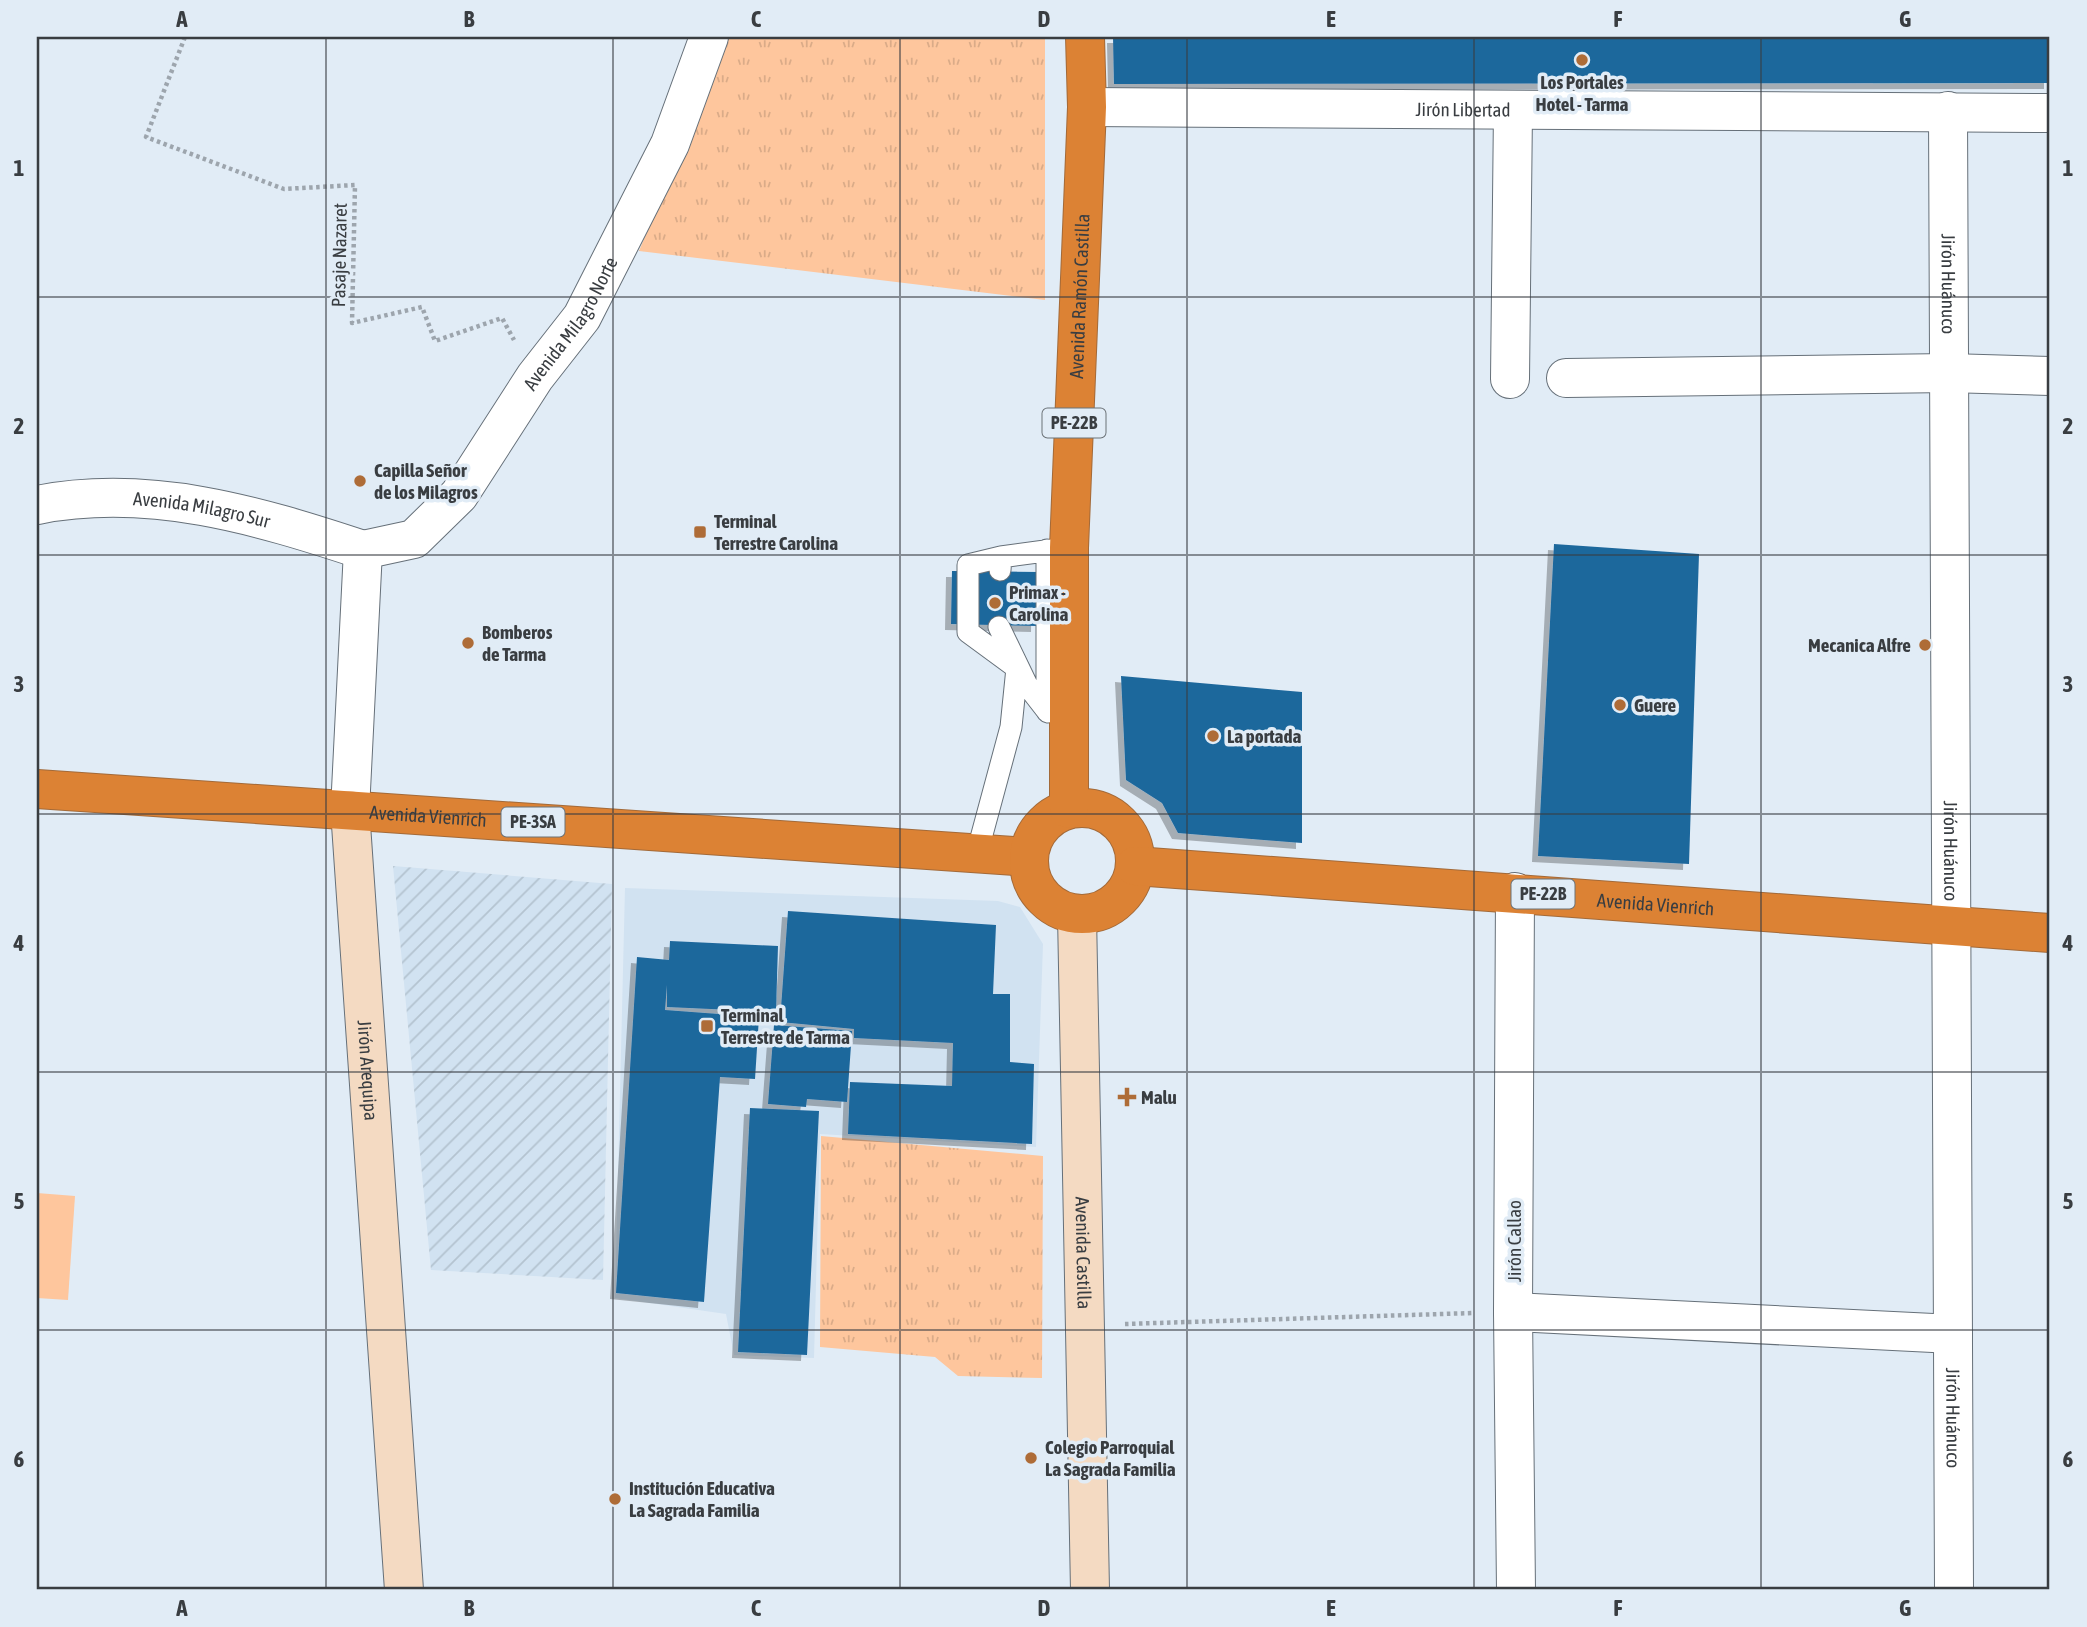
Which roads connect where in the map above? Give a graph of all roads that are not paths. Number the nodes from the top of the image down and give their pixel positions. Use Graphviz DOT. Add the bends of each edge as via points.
graph roads {
  1 [pos="709,37"];
  2 [pos="1089,40"];
  3 [pos="1087,107"];
  4 [pos="1513,110"];
  5 [pos="1948,111"];
  6 [pos="2050,113"];
  7 [pos="1949,373"];
  8 [pos="2050,376"];
  9 [pos="1566,378"];
  10 [pos="1510,379"];
  11 [pos="37,505"];
  12 [pos="1058,549"];
  13 [pos="363,550"];
  14 [pos="999,626"];
  15 [pos="1017,668"];
  16 [pos="1047,711"];
  17 [pos="1069,741"];
  18 [pos="37,789"];
  19 [pos="1069,809"];
  20 [pos="350,810"];
  21 [pos="977,853"];
  22 [pos="1029,857"];
  23 [pos="1135,866"];
  24 [pos="1515,892"];
  25 [pos="1077,915"];
  26 [pos="1951,925"];
  27 [pos="2050,933"];
  28 [pos="1513,1312"];
  29 [pos="1953,1334"];
  30 [pos="404,1590"];
  31 [pos="1090,1590"];
  32 [pos="1516,1590"];
  33 [pos="1954,1590"];
  1 -- 13 [label="street, Avenida Milagro Norte" via="670,144 582,317 535,377 459,495 414,539"];
  2 -- 3 [label="highway, Avenida Ramón Castilla / PE-22B"];
  3 -- 4 [label="street, Jirón Libertad"];
  3 -- 12 [label="highway, Avenida Ramón Castilla / PE-22B"];
  4 -- 5 [label="street, Jirón Libertad"];
  4 -- 10 [label="street"];
  5 -- 6 [label="street, Jirón Libertad"];
  5 -- 7 [label="street, Jirón Huánuco"];
  7 -- 8 [label="street"];
  7 -- 9 [label="street"];
  7 -- 26 [label="street, Jirón Huánuco"];
  11 -- 13 [label="street, Avenida Milagro Sur" via="155,498 252,514"];
  12 -- 15 [label="lane" via="1000,564 968,565 968,632"];
  12 -- 16 [label="lane"];
  12 -- 17 [label="highway, Avenida Ramón Castilla / PE-22B"];
  13 -- 20 [label="street, Jirón Arequipa"];
  14 -- 15 [label="lane"];
  15 -- 16 [label="lane"];
  15 -- 21 [label="lane" via="1012,727"];
  16 -- 17 [label="lane"];
  17 -- 19 [label="highway, Avenida Ramón Castilla / PE-22B"];
  18 -- 20 [label="highway, Avenida Vienrich / PE-3SA"];
  19 -- 22 [label="highway" via="1041,826"];
  19 -- 23 [label="highway" via="1103,812 1116,821 1134,849"];
  20 -- 21 [label="highway, Avenida Vienrich / PE-3SA"];
  20 -- 30 [label="street, Jirón Arequipa"];
  21 -- 22 [label="highway, Avenida Vienrich / PE-3SA"];
  22 -- 25 [label="highway" via="1036,889 1047,902"];
  23 -- 24 [label="highway, Avenida Vienrich / PE-22B"];
  23 -- 25 [label="highway" via="1122,897 1101,910"];
  24 -- 26 [label="highway, Avenida Vienrich / PE-22B"];
  24 -- 28 [label="street, Jirón Callao"];
  25 -- 31 [label="street, Avenida Castilla"];
  26 -- 27 [label="highway, Avenida Vienrich / PE-22B"];
  26 -- 29 [label="street, Jirón Huánuco"];
  28 -- 29 [label="street"];
  28 -- 32 [label="street, Jirón Callao"];
  29 -- 33 [label="street, Jirón Huánuco"];
}
